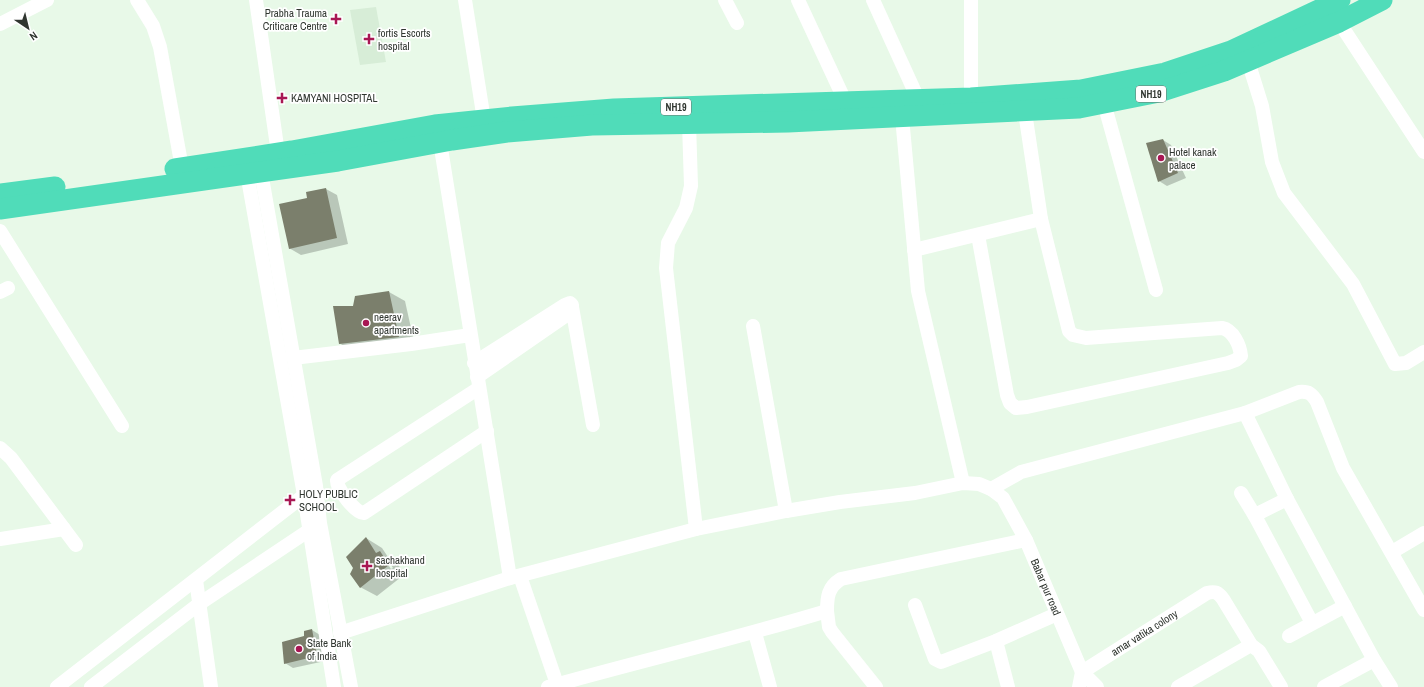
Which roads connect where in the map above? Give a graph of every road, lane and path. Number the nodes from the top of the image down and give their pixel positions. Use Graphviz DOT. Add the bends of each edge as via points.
graph roads {
  1 [pos="47,0"];
  2 [pos="136,0"];
  3 [pos="256,0"];
  4 [pos="465,0"];
  5 [pos="725,0"];
  6 [pos="798,0"];
  7 [pos="873,0"];
  8 [pos="971,0"];
  9 [pos="1340,0"];
  10 [pos="1382,0"];
  11 [pos="1339,22"];
  12 [pos="737,23"];
  13 [pos="0,24"];
  14 [pos="1248,61"];
  15 [pos="971,98"];
  16 [pos="919,101"];
  17 [pos="846,103"];
  18 [pos="1104,103"];
  19 [pos="1025,112"];
  20 [pos="902,117"];
  21 [pos="484,120"];
  22 [pos="689,123"];
  23 [pos="440,142"];
  24 [pos="1424,152"];
  25 [pos="278,153"];
  26 [pos="182,168"];
  27 [pos="254,172"];
  28 [pos="0,194"];
  29 [pos="0,209"];
  30 [pos="1041,219"];
  31 [pos="0,231"];
  32 [pos="978,235"];
  33 [pos="914,250"];
  34 [pos="1156,290"];
  35 [pos="754,326"];
  36 [pos="470,335"];
  37 [pos="1424,352"];
  38 [pos="293,358"];
  39 [pos="477,376"];
  40 [pos="1245,413"];
  41 [pos="593,425"];
  42 [pos="122,426"];
  43 [pos="487,431"];
  44 [pos="0,448"];
  45 [pos="963,483"];
  46 [pos="316,486"];
  47 [pos="991,489"];
  48 [pos="1241,493"];
  49 [pos="304,495"];
  50 [pos="1287,499"];
  51 [pos="786,511"];
  52 [pos="1255,516"];
  53 [pos="314,527"];
  54 [pos="64,529"];
  55 [pos="696,529"];
  56 [pos="1424,533"];
  57 [pos="0,538"];
  58 [pos="1026,540"];
  59 [pos="76,545"];
  60 [pos="1392,552"];
  61 [pos="515,577"];
  62 [pos="196,580"];
  63 [pos="199,604"];
  64 [pos="915,605"];
  65 [pos="1345,606"];
  66 [pos="1424,610"];
  67 [pos="827,611"];
  68 [pos="1057,614"];
  69 [pos="1312,623"];
  70 [pos="340,633"];
  71 [pos="755,633"];
  72 [pos="1289,636"];
  73 [pos="996,641"];
  74 [pos="1251,645"];
  75 [pos="1374,660"];
  76 [pos="1082,672"];
  77 [pos="69,682"];
  78 [pos="554,686"];
  79 [pos="57,687"];
  80 [pos="91,687"];
  81 [pos="211,687"];
  82 [pos="334,687"];
  83 [pos="351,687"];
  84 [pos="770,687"];
  85 [pos="876,687"];
  86 [pos="1008,687"];
  87 [pos="1079,687"];
  88 [pos="1097,687"];
  89 [pos="1178,687"];
  90 [pos="1281,687"];
  91 [pos="1324,687"];
  92 [pos="1391,687"];
  1 -- 13 [label="street"];
  2 -- 26 [label="street" via="153,26 160,47"];
  3 -- 25 [label="street"];
  4 -- 21 [label="street"];
  5 -- 12 [label="street"];
  6 -- 17 [label="street"];
  7 -- 16 [label="street"];
  8 -- 15 [label="street"];
  9 -- 15 [label="highway, NH19" via="1230,50 1165,73 1081,90"];
  10 -- 11 [label="highway, NH19"];
  11 -- 14 [label="highway, NH19"];
  11 -- 24 [label="street"];
  14 -- 18 [label="highway, NH19" via="1159,92"];
  14 -- 37 [label="street" via="1262,106 1272,162 1284,193 1353,284 1396,364 1406,363"];
  15 -- 16 [label="highway, NH19"];
  16 -- 17 [label="highway, NH19"];
  17 -- 21 [label="highway, NH19" via="614,109"];
  18 -- 19 [label="highway, NH19" via="1079,108"];
  18 -- 34 [label="street"];
  19 -- 20 [label="highway, NH19"];
  19 -- 30 [label="street"];
  20 -- 22 [label="highway, NH19"];
  20 -- 33 [label="street"];
  21 -- 25 [label="highway, NH19" via="435,125"];
  22 -- 23 [label="highway, NH19" via="592,125 508,132"];
  22 -- 55 [label="street" via="690,197 668,243 666,268"];
  23 -- 27 [label="highway, NH19" via="338,161"];
  23 -- 36 [label="street"];
  25 -- 26 [label="highway, NH19"];
  26 -- 28 [label="highway, NH19"];
  27 -- 29 [label="highway, NH19"];
  27 -- 38 [label="street"];
  27 -- 49 [label="street"];
  30 -- 32 [label="street"];
  30 -- 32 [label="street" via="1069,331 1073,335 1086,338 1222,328 1231,332 1241,349 1241,356 1228,362 1028,408 1016,408 1010,404 1007,395"];
  31 -- 42 [label="street"];
  32 -- 33 [label="street"];
  33 -- 45 [label="street" via="918,291"];
  35 -- 51 [label="street"];
  36 -- 38 [label="street"];
  36 -- 39 [label="street"];
  38 -- 46 [label="street"];
  39 -- 41 [label="street" via="568,314 572,307"];
  39 -- 43 [label="street"];
  39 -- 43 [label="street" via="337,480 337,486 357,511 364,513"];
  40 -- 47 [label="street" via="1021,472"];
  40 -- 50 [label="street"];
  40 -- 60 [label="street" via="1299,392 1306,391 1312,394 1343,468"];
  43 -- 61 [label="street"];
  44 -- 54 [label="street" via="11,458"];
  45 -- 47 [label="street" via="979,484"];
  45 -- 51 [label="street" via="915,493"];
  46 -- 49 [label="street"];
  46 -- 53 [label="street"];
  47 -- 58 [label="street, Babar pur road" via="1003,498"];
  48 -- 52 [label="street"];
  49 -- 53 [label="street"];
  49 -- 62 [label="street"];
  50 -- 52 [label="street"];
  50 -- 65 [label="street"];
  51 -- 55 [label="street"];
  52 -- 69 [label="street"];
  53 -- 63 [label="street"];
  53 -- 70 [label="street"];
  53 -- 82 [label="street"];
  54 -- 57 [label="street"];
  54 -- 59 [label="street"];
  55 -- 61 [label="street"];
  56 -- 60 [label="street"];
  58 -- 67 [label="street" via="841,579 829,589"];
  58 -- 68 [label="street, Babar pur road"];
  60 -- 66 [label="street"];
  61 -- 70 [label="street"];
  61 -- 78 [label="street"];
  62 -- 63 [label="street"];
  62 -- 77 [label="street"];
  63 -- 80 [label="street"];
  63 -- 81 [label="street"];
  64 -- 73 [label="street" via="937,661 945,662"];
  65 -- 69 [label="street"];
  65 -- 75 [label="street"];
  67 -- 71 [label="street"];
  67 -- 85 [label="street" via="832,632"];
  68 -- 73 [label="street"];
  68 -- 76 [label="street, Babar pur road"];
  69 -- 72 [label="street"];
  70 -- 83 [label="street"];
  71 -- 78 [label="street" via="633,663"];
  71 -- 84 [label="street"];
  73 -- 86 [label="street"];
  74 -- 76 [label="street, amar vatika colony" via="1219,593 1213,592 1207,593"];
  74 -- 89 [label="street"];
  74 -- 90 [label="street" via="1259,651"];
  75 -- 91 [label="street"];
  75 -- 92 [label="street"];
  76 -- 87 [label="street"];
  76 -- 88 [label="street, Babar pur road"];
  77 -- 79 [label="street"];
}
